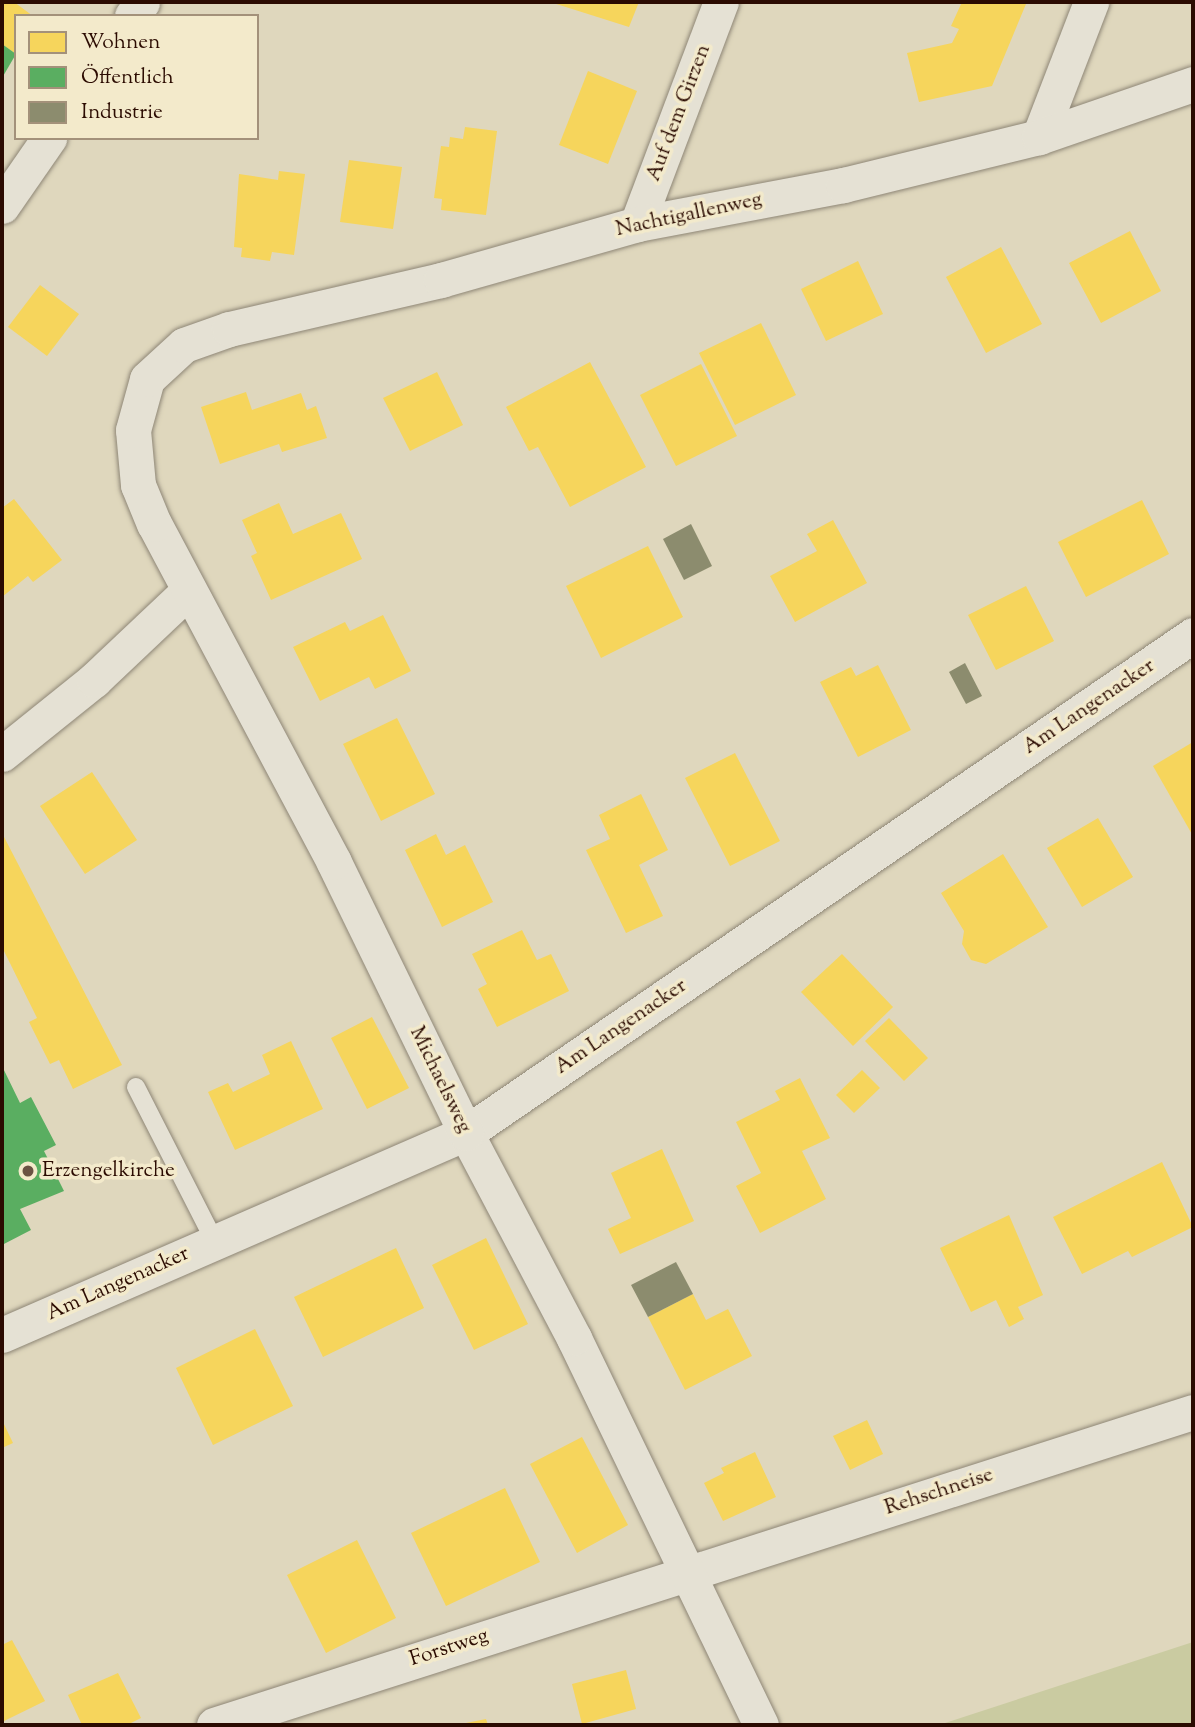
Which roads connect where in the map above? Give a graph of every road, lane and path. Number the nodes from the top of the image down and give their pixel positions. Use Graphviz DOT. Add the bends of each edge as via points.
graph roads {
  1 [pos="721,2"];
  2 [pos="1091,2"];
  3 [pos="1193,84"];
  4 [pos="1039,137"];
  5 [pos="48,140"];
  6 [pos="2,206"];
  7 [pos="637,224"];
  8 [pos="184,345"];
  9 [pos="188,591"];
  10 [pos="1193,635"];
  11 [pos="2,754"];
  12 [pos="136,1087"];
  13 [pos="466,1133"];
  14 [pos="215,1242"];
  15 [pos="2,1335"];
  16 [pos="1193,1412"];
  17 [pos="686,1572"];
  18 [pos="214,1725"];
  19 [pos="761,1725"];
  1 -- 7 [label="street, Auf dem Girzen"];
  2 -- 4 [label="street"];
  3 -- 4 [label="street, Nachtigallenweg"];
  4 -- 7 [label="street, Nachtigallenweg" via="843,185"];
  5 -- 6 [label="street"];
  7 -- 8 [label="street, Nachtigallenweg" via="441,280 229,329"];
  8 -- 9 [label="street, Michaelsweg" via="146,379 133,430 138,485"];
  9 -- 11 [label="street" via="94,680"];
  9 -- 13 [label="street, Michaelsweg" via="334,862"];
  10 -- 13 [label="street, Am Langenacker"];
  12 -- 14 [label="lane"];
  13 -- 14 [label="street, Am Langenacker"];
  13 -- 17 [label="street, Michaelsweg" via="574,1338"];
  14 -- 15 [label="street, Am Langenacker"];
  16 -- 17 [label="street, Rehschneise"];
  17 -- 18 [label="street, Forstweg"];
  17 -- 19 [label="street, Michaelsweg"];
}
